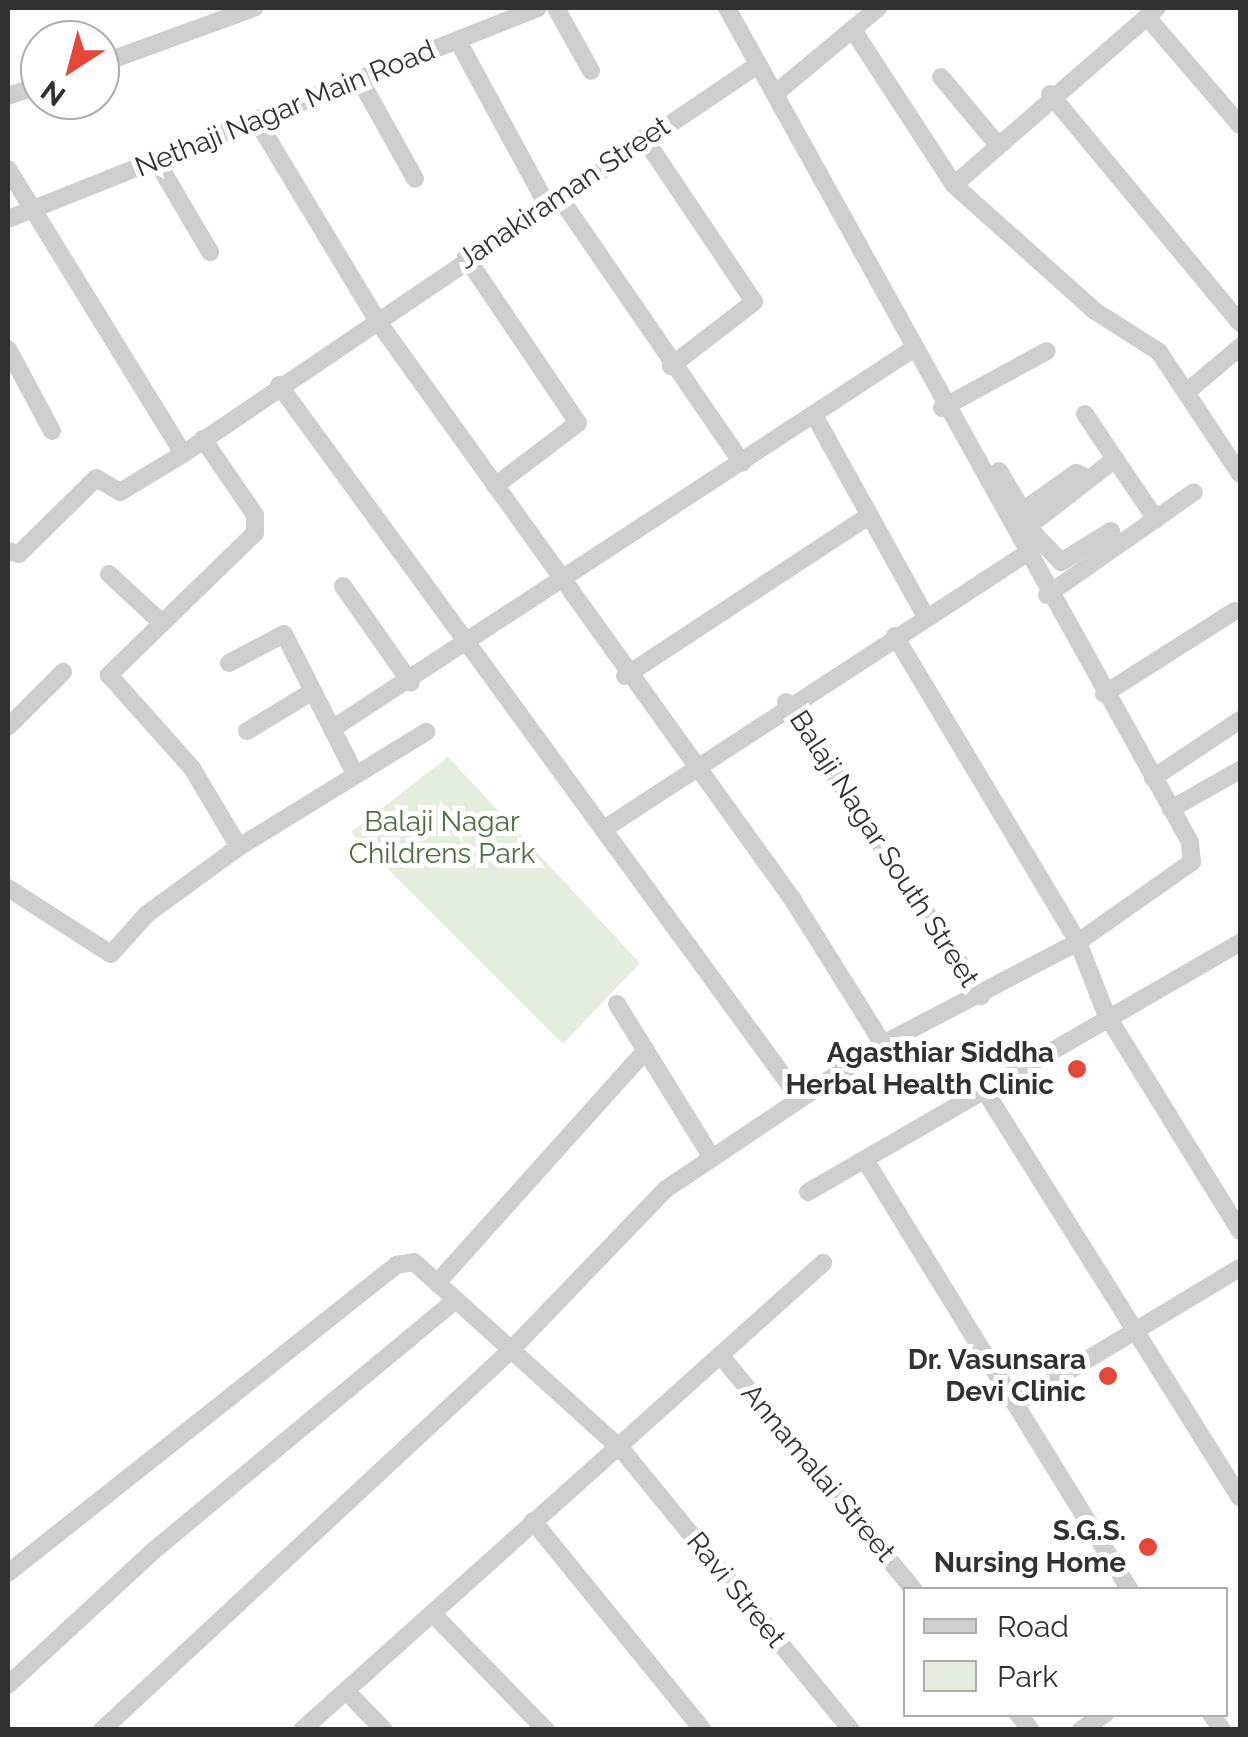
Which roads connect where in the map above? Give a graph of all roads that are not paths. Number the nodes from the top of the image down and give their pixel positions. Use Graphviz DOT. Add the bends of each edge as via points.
graph roads {
  1 [pos="254,8"];
  2 [pos="538,8"];
  3 [pos="556,8"];
  4 [pos="727,8"];
  5 [pos="878,8"];
  6 [pos="1152,12"];
  7 [pos="853,30"];
  8 [pos="458,41"];
  9 [pos="120,57"];
  10 [pos="753,68"];
  11 [pos="591,71"];
  12 [pos="941,77"];
  13 [pos="360,80"];
  14 [pos="776,94"];
  15 [pos="1050,94"];
  16 [pos="256,120"];
  17 [pos="1240,126"];
  18 [pos="644,138"];
  19 [pos="997,144"];
  20 [pos="156,160"];
  21 [pos="8,169"];
  22 [pos="416,179"];
  23 [pos="954,184"];
  24 [pos="552,199"];
  25 [pos="32,210"];
  26 [pos="8,219"];
  27 [pos="210,252"];
  28 [pos="466,257"];
  29 [pos="379,323"];
  30 [pos="1240,323"];
  31 [pos="1240,347"];
  32 [pos="8,349"];
  33 [pos="910,351"];
  34 [pos="1047,351"];
  35 [pos="671,366"];
  36 [pos="279,385"];
  37 [pos="1190,390"];
  38 [pos="942,408"];
  39 [pos="1085,414"];
  40 [pos="814,415"];
  41 [pos="52,431"];
  42 [pos="203,439"];
  43 [pos="183,454"];
  44 [pos="1115,460"];
  45 [pos="742,463"];
  46 [pos="999,471"];
  47 [pos="1240,474"];
  48 [pos="494,486"];
  49 [pos="1194,492"];
  50 [pos="870,515"];
  51 [pos="1028,517"];
  52 [pos="1156,519"];
  53 [pos="1010,529"];
  54 [pos="1112,531"];
  55 [pos="8,552"];
  56 [pos="1024,556"];
  57 [pos="109,574"];
  58 [pos="562,582"];
  59 [pos="343,586"];
  60 [pos="1047,595"];
  61 [pos="1236,610"];
  62 [pos="926,616"];
  63 [pos="162,623"];
  64 [pos="896,636"];
  65 [pos="472,642"];
  66 [pos="230,663"];
  67 [pos="64,672"];
  68 [pos="626,676"];
  69 [pos="412,683"];
  70 [pos="312,691"];
  71 [pos="1104,694"];
  72 [pos="786,702"];
  73 [pos="1240,720"];
  74 [pos="8,727"];
  75 [pos="332,729"];
  76 [pos="248,731"];
  77 [pos="426,732"];
  78 [pos="698,764"];
  79 [pos="1240,770"];
  80 [pos="355,774"];
  81 [pos="1153,778"];
  82 [pos="1171,810"];
  83 [pos="604,829"];
  84 [pos="239,847"];
  85 [pos="8,888"];
  86 [pos="1078,942"];
  87 [pos="1239,948"];
  88 [pos="981,996"];
  89 [pos="617,1004"];
  90 [pos="1106,1014"];
  91 [pos="882,1044"];
  92 [pos="646,1050"];
  93 [pos="982,1088"];
  94 [pos="800,1100"];
  95 [pos="712,1158"];
  96 [pos="864,1160"];
  97 [pos="808,1192"];
  98 [pos="1240,1231"];
  99 [pos="823,1263"];
  100 [pos="1240,1268"];
  101 [pos="437,1284"];
  102 [pos="455,1300"];
  103 [pos="1135,1330"];
  104 [pos="510,1351"];
  105 [pos="720,1356"];
  106 [pos="1015,1404"];
  107 [pos="622,1450"];
  108 [pos="1240,1497"];
  109 [pos="532,1521"];
  110 [pos="8,1572"];
  111 [pos="912,1587"];
  112 [pos="1128,1587"];
  113 [pos="432,1614"];
  114 [pos="8,1685"];
  115 [pos="346,1691"];
  116 [pos="102,1730"];
  117 [pos="302,1730"];
  118 [pos="384,1730"];
  119 [pos="546,1730"];
  120 [pos="703,1730"];
  121 [pos="851,1730"];
  1 -- 9 [label="street"];
  2 -- 8 [label="street, Nethaji Nagar Main Road"];
  3 -- 11 [label="street"];
  4 -- 10 [label="street"];
  5 -- 7 [label="street"];
  6 -- 15 [label="street"];
  6 -- 17 [label="street"];
  7 -- 14 [label="street"];
  7 -- 23 [label="street"];
  8 -- 13 [label="street, Nethaji Nagar Main Road"];
  8 -- 24 [label="street"];
  10 -- 14 [label="street"];
  10 -- 18 [label="street, Janakiraman Street"];
  12 -- 19 [label="street"];
  13 -- 16 [label="street, Nethaji Nagar Main Road"];
  13 -- 22 [label="street"];
  14 -- 33 [label="street"];
  15 -- 19 [label="street"];
  15 -- 30 [label="street"];
  16 -- 20 [label="street, Nethaji Nagar Main Road"];
  16 -- 29 [label="street"];
  18 -- 24 [label="street, Janakiraman Street"];
  18 -- 35 [label="street" via="751,297 753,312"];
  19 -- 23 [label="street"];
  20 -- 25 [label="street, Nethaji Nagar Main Road"];
  20 -- 27 [label="street"];
  21 -- 25 [label="street"];
  23 -- 37 [label="street" via="1095,311 1159,352"];
  24 -- 28 [label="street, Janakiraman Street"];
  24 -- 35 [label="street"];
  25 -- 26 [label="street, Nethaji Nagar Main Road"];
  25 -- 43 [label="street"];
  28 -- 29 [label="street, Janakiraman Street"];
  28 -- 48 [label="street" via="578,424"];
  29 -- 36 [label="street, Janakiraman Street"];
  29 -- 48 [label="street"];
  31 -- 37 [label="street"];
  32 -- 41 [label="street"];
  33 -- 38 [label="street"];
  33 -- 40 [label="street"];
  34 -- 38 [label="street"];
  35 -- 45 [label="street"];
  36 -- 42 [label="street, Janakiraman Street"];
  36 -- 65 [label="street"];
  37 -- 47 [label="street"];
  38 -- 53 [label="street"];
  39 -- 44 [label="street"];
  40 -- 45 [label="street"];
  40 -- 50 [label="street"];
  42 -- 43 [label="street, Janakiraman Street"];
  42 -- 63 [label="street" via="257,526"];
  43 -- 55 [label="street, Janakiraman Street" via="116,493 96,478 20,554"];
  44 -- 51 [label="street" via="1056,509"];
  44 -- 52 [label="street"];
  45 -- 58 [label="street"];
  46 -- 51 [label="street"];
  48 -- 58 [label="street"];
  49 -- 52 [label="street"];
  50 -- 62 [label="street"];
  50 -- 68 [label="street"];
  51 -- 53 [label="street"];
  51 -- 54 [label="street" via="1061,562"];
  52 -- 60 [label="street"];
  53 -- 56 [label="street"];
  56 -- 60 [label="street"];
  56 -- 62 [label="street"];
  57 -- 63 [label="street"];
  58 -- 65 [label="street"];
  58 -- 68 [label="street"];
  59 -- 69 [label="street"];
  60 -- 71 [label="street"];
  61 -- 71 [label="street"];
  62 -- 64 [label="street"];
  63 -- 84 [label="street" via="110,680 192,768"];
  64 -- 72 [label="street"];
  64 -- 86 [label="street"];
  65 -- 69 [label="street"];
  65 -- 83 [label="street"];
  66 -- 70 [label="street" via="284,634"];
  67 -- 74 [label="street"];
  68 -- 78 [label="street"];
  69 -- 75 [label="street"];
  70 -- 75 [label="street"];
  70 -- 76 [label="street"];
  71 -- 81 [label="street"];
  72 -- 78 [label="street"];
  72 -- 88 [label="street, Balaji Nagar South Street"];
  73 -- 81 [label="street"];
  75 -- 80 [label="street"];
  77 -- 80 [label="street"];
  78 -- 83 [label="street"];
  78 -- 91 [label="street"];
  79 -- 82 [label="street"];
  80 -- 84 [label="street"];
  81 -- 82 [label="street"];
  82 -- 86 [label="street" via="1192,862"];
  83 -- 94 [label="street"];
  84 -- 85 [label="street" via="106,956"];
  86 -- 88 [label="street"];
  86 -- 90 [label="street"];
  87 -- 90 [label="street"];
  88 -- 91 [label="street"];
  89 -- 92 [label="street"];
  90 -- 93 [label="street"];
  90 -- 98 [label="street"];
  91 -- 94 [label="street"];
  92 -- 95 [label="street"];
  92 -- 101 [label="street"];
  93 -- 96 [label="street"];
  93 -- 103 [label="street"];
  94 -- 95 [label="street"];
  95 -- 104 [label="street" via="666,1189"];
  96 -- 97 [label="street"];
  96 -- 106 [label="street"];
  99 -- 105 [label="street"];
  100 -- 103 [label="street"];
  101 -- 102 [label="street, Ravi Street"];
  101 -- 110 [label="street, Ravi Street" via="414,1262 396,1265"];
  102 -- 104 [label="street, Ravi Street"];
  102 -- 114 [label="street" via="152,1552"];
  103 -- 106 [label="street"];
  103 -- 108 [label="street"];
  104 -- 107 [label="street, Ravi Street"];
  104 -- 116 [label="street"];
  105 -- 107 [label="street"];
  105 -- 111 [label="street, Annamalai Street"];
  106 -- 112 [label="street"];
  107 -- 109 [label="street"];
  107 -- 121 [label="street, Ravi Street"];
  109 -- 113 [label="street"];
  109 -- 120 [label="street"];
  113 -- 115 [label="street"];
  113 -- 119 [label="street"];
  115 -- 117 [label="street"];
  115 -- 118 [label="street"];
}
